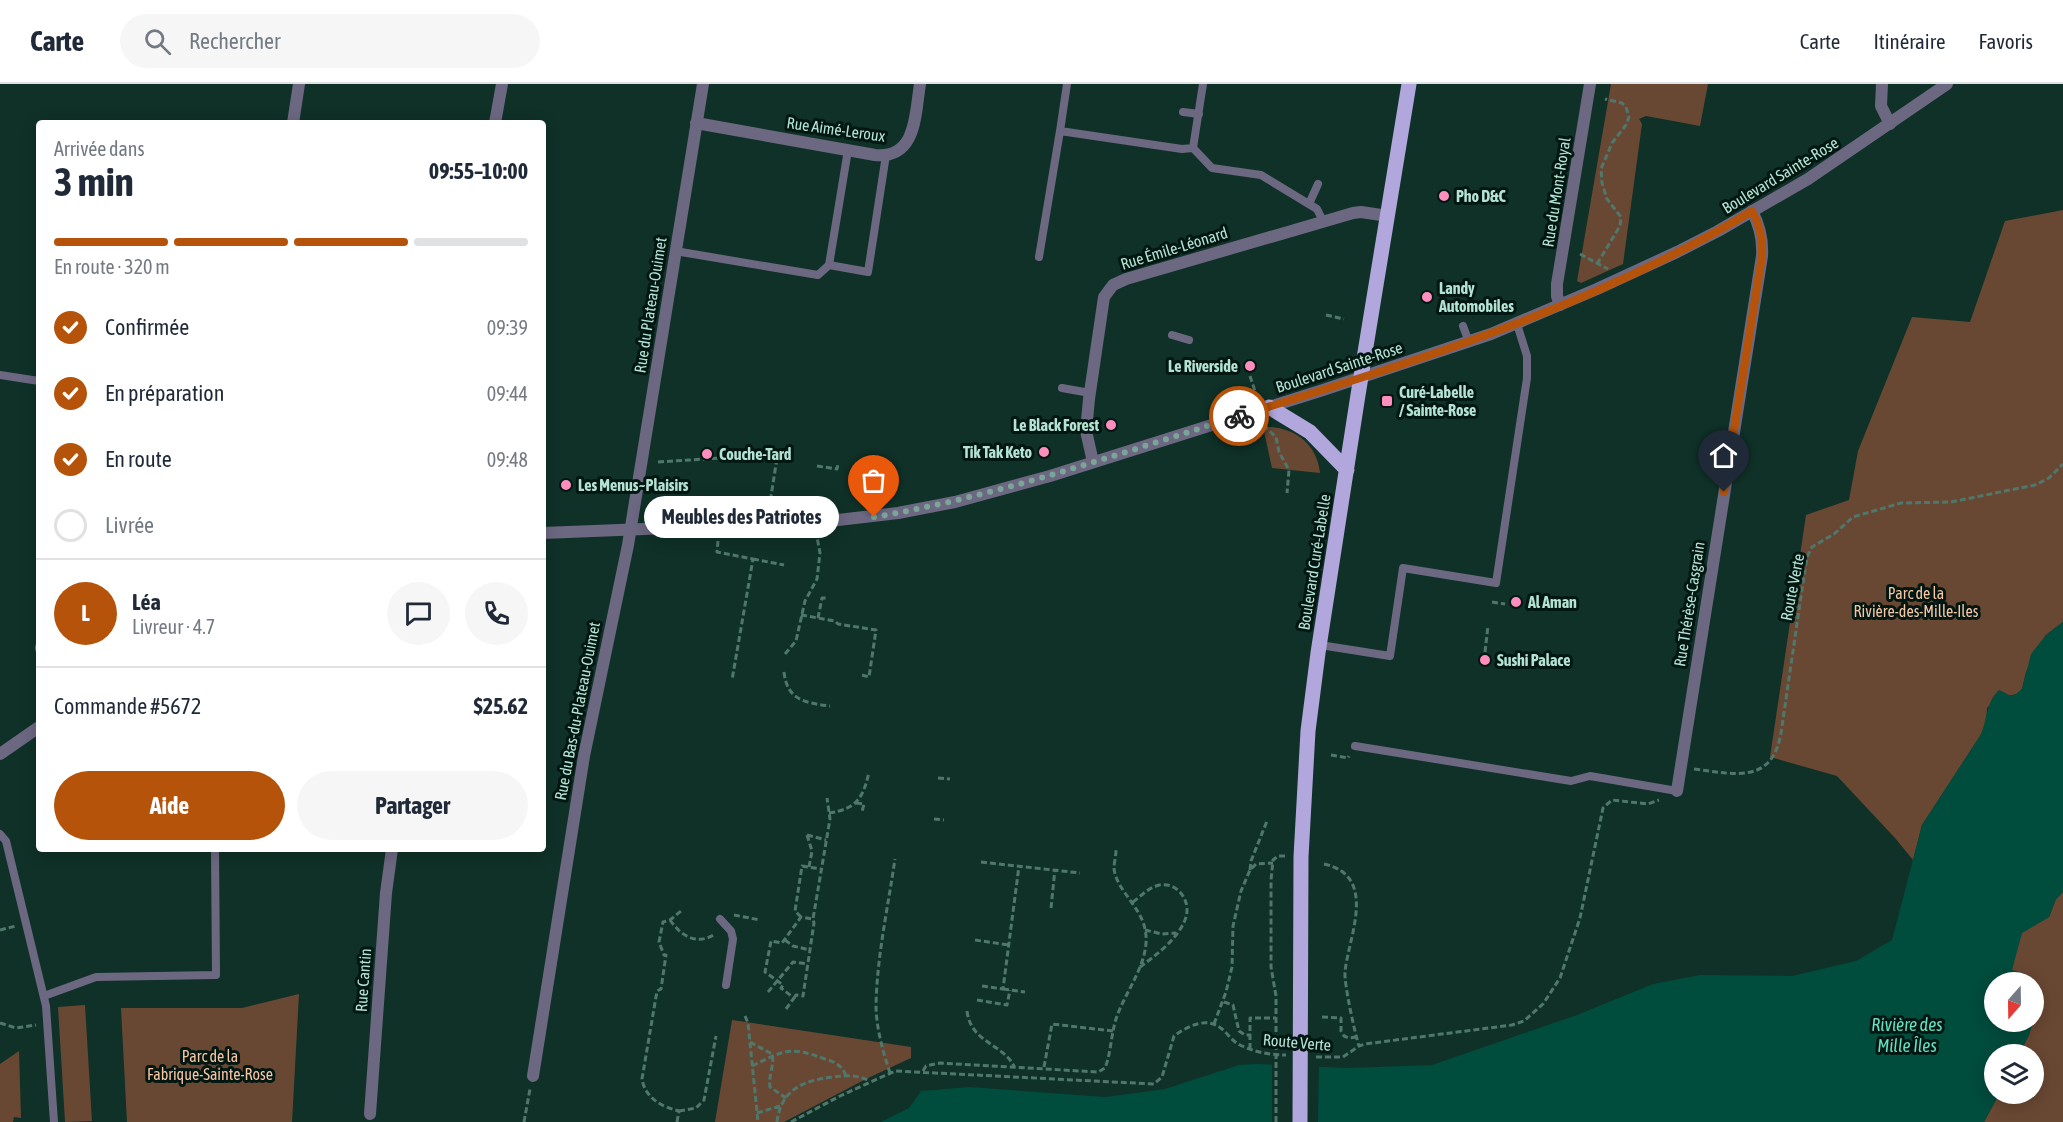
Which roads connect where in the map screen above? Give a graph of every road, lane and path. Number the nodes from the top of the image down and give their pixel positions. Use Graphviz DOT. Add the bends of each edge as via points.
graph roads {
  1 [pos="299,84"];
  2 [pos="502,84"];
  3 [pos="703,84"];
  4 [pos="920,84"];
  5 [pos="1067,84"];
  6 [pos="1203,84"];
  7 [pos="1408,84"];
  8 [pos="1590,84"];
  9 [pos="1882,84"];
  10 [pos="1947,84"];
  11 [pos="1605,99"];
  12 [pos="1183,112"];
  13 [pos="1198,114"];
  14 [pos="293,120"];
  15 [pos="496,120"];
  16 [pos="696,123"];
  17 [pos="1890,124"];
  18 [pos="1060,131"];
  19 [pos="1193,148"];
  20 [pos="848,150"];
  21 [pos="886,155"];
  22 [pos="1318,184"];
  23 [pos="1309,204"];
  24 [pos="1752,211"];
  25 [pos="1388,216"];
  26 [pos="1323,221"];
  27 [pos="675,251"];
  28 [pos="1580,254"];
  29 [pos="1039,257"];
  30 [pos="1597,264"];
  31 [pos="829,265"];
  32 [pos="1612,271"];
  33 [pos="1560,305"];
  34 [pos="1326,315"];
  35 [pos="1344,319"];
  36 [pos="1517,324"];
  37 [pos="1463,326"];
  38 [pos="1172,335"];
  39 [pos="1189,340"];
  40 [pos="1468,342"];
  41 [pos="0,375"];
  42 [pos="1250,376"];
  43 [pos="1361,377"];
  44 [pos="36,381"];
  45 [pos="1062,388"];
  46 [pos="1090,393"];
  47 [pos="1263,402"];
  48 [pos="1265,424"];
  49 [pos="737,457"];
  50 [pos="777,458"];
  51 [pos="658,462"];
  52 [pos="1093,462"];
  53 [pos="838,464"];
  54 [pos="2063,464"];
  55 [pos="817,466"];
  56 [pos="1347,470"];
  57 [pos="1287,493"];
  58 [pos="769,511"];
  59 [pos="630,531"];
  60 [pos="546,533"];
  61 [pos="817,537"];
  62 [pos="718,539"];
  63 [pos="753,559"];
  64 [pos="784,564"];
  65 [pos="826,598"];
  66 [pos="1492,602"];
  67 [pos="1505,604"];
  68 [pos="801,615"];
  69 [pos="818,618"];
  70 [pos="1488,626"];
  71 [pos="1320,645"];
  72 [pos="1485,652"];
  73 [pos="785,654"];
  74 [pos="784,672"];
  75 [pos="862,675"];
  76 [pos="732,680"];
  77 [pos="830,706"];
  78 [pos="36,730"];
  79 [pos="1355,746"];
  80 [pos="0,754"];
  81 [pos="1331,755"];
  82 [pos="1348,758"];
  83 [pos="1690,768"];
  84 [pos="869,772"];
  85 [pos="938,778"];
  86 [pos="950,779"];
  87 [pos="1677,791"];
  88 [pos="827,798"];
  89 [pos="1660,800"];
  90 [pos="856,802"];
  91 [pos="862,812"];
  92 [pos="829,813"];
  93 [pos="934,819"];
  94 [pos="944,820"];
  95 [pos="1267,821"];
  96 [pos="0,834"];
  97 [pos="826,840"];
  98 [pos="1116,850"];
  99 [pos="215,852"];
  100 [pos="392,852"];
  101 [pos="1283,856"];
  102 [pos="895,859"];
  103 [pos="981,861"];
  104 [pos="1273,863"];
  105 [pos="1324,864"];
  106 [pos="1019,866"];
  107 [pos="809,867"];
  108 [pos="820,869"];
  109 [pos="1055,869"];
  110 [pos="1250,870"];
  111 [pos="1080,873"];
  112 [pos="1133,902"];
  113 [pos="1051,908"];
  114 [pos="681,911"];
  115 [pos="732,915"];
  116 [pos="801,917"];
  117 [pos="720,919"];
  118 [pos="813,919"];
  119 [pos="670,920"];
  120 [pos="760,920"];
  121 [pos="1145,930"];
  122 [pos="1177,932"];
  123 [pos="715,934"];
  124 [pos="785,940"];
  125 [pos="975,940"];
  126 [pos="1009,945"];
  127 [pos="810,950"];
  128 [pos="808,964"];
  129 [pos="1140,968"];
  130 [pos="777,981"];
  131 [pos="726,985"];
  132 [pos="981,986"];
  133 [pos="1004,988"];
  134 [pos="1010,990"];
  135 [pos="768,992"];
  136 [pos="1025,992"];
  137 [pos="44,996"];
  138 [pos="794,998"];
  139 [pos="977,1000"];
  140 [pos="1223,1001"];
  141 [pos="786,1009"];
  142 [pos="967,1011"];
  143 [pos="745,1016"];
  144 [pos="1322,1017"];
  145 [pos="1276,1018"];
  146 [pos="0,1023"];
  147 [pos="1214,1024"];
  148 [pos="18,1028"];
  149 [pos="1113,1031"];
  150 [pos="1251,1035"];
  151 [pos="716,1036"];
  152 [pos="1357,1037"];
  153 [pos="750,1042"];
  154 [pos="1359,1046"];
  155 [pos="1250,1049"];
  156 [pos="1299,1054"];
  157 [pos="773,1057"];
  158 [pos="752,1066"];
  159 [pos="1014,1066"];
  160 [pos="1044,1068"];
  161 [pos="923,1071"];
  162 [pos="890,1073"];
  163 [pos="846,1076"];
  164 [pos="532,1080"];
  165 [pos="871,1081"];
  166 [pos="786,1098"];
  167 [pos="780,1106"];
  168 [pos="679,1111"];
  169 [pos="757,1113"];
  170 [pos="370,1114"];
  171 [pos="54,1122"];
  172 [pos="524,1122"];
  173 [pos="677,1122"];
  174 [pos="758,1122"];
  175 [pos="777,1122"];
  176 [pos="791,1122"];
  177 [pos="1276,1122"];
  178 [pos="1300,1122"];
  1 -- 14 [label="street"];
  2 -- 15 [label="street"];
  3 -- 16 [label="street, Rue du Plateau-Ouimet"];
  4 -- 21 [label="street, Rue Aimé-Leroux" via="909,138 901,149"];
  5 -- 18 [label="lane"];
  6 -- 13 [label="lane"];
  7 -- 25 [label="main road, Boulevard Curé-Labelle"];
  8 -- 33 [label="street, Rue du Mont-Royal" via="1557,284"];
  9 -- 17 [label="street" via="1881,106"];
  10 -- 17 [label="street, Boulevard Sainte-Rose"];
  11 -- 30 [label="path" via="1626,107 1629,117 1601,169 1607,199 1619,213 1619,225"];
  12 -- 13 [label="lane"];
  13 -- 19 [label="lane"];
  16 -- 20 [label="street, Rue Aimé-Leroux"];
  16 -- 27 [label="street, Rue du Plateau-Ouimet"];
  17 -- 24 [label="street, Boulevard Sainte-Rose"];
  18 -- 19 [label="lane"];
  18 -- 29 [label="lane"];
  19 -- 23 [label="lane" via="1212,168 1261,175"];
  20 -- 21 [label="street, Rue Aimé-Leroux"];
  20 -- 31 [label="lane"];
  21 -- 31 [label="lane" via="868,272"];
  22 -- 23 [label="lane"];
  23 -- 26 [label="lane" via="1320,212"];
  24 -- 33 [label="street, Boulevard Sainte-Rose" via="1653,263"];
  24 -- 87 [label="street, Rue Thérèse-Casgrain" via="1760,228 1762,256"];
  25 -- 26 [label="street, Rue Émile-Léonard" via="1361,212"];
  25 -- 43 [label="main road, Boulevard Curé-Labelle"];
  26 -- 46 [label="street, Rue Émile-Léonard" via="1113,285 1104,297"];
  27 -- 31 [label="lane" via="818,275"];
  27 -- 59 [label="street, Rue du Plateau-Ouimet"];
  28 -- 30 [label="path"];
  30 -- 32 [label="path"];
  33 -- 36 [label="street, Boulevard Sainte-Rose"];
  34 -- 35 [label="path"];
  36 -- 40 [label="street, Boulevard Sainte-Rose"];
  36 -- 71 [label="lane" via="1527,356 1527,378 1496,583 1403,568 1390,656"];
  37 -- 40 [label="lane"];
  38 -- 39 [label="lane"];
  40 -- 43 [label="street, Boulevard Sainte-Rose"];
  41 -- 44 [label="lane"];
  42 -- 47 [label="path"];
  43 -- 47 [label="street, Boulevard Sainte-Rose"];
  43 -- 56 [label="main road, Boulevard Curé-Labelle"];
  45 -- 46 [label="lane"];
  46 -- 52 [label="street, Rue Émile-Léonard" via="1086,431"];
  47 -- 52 [label="street, Boulevard Sainte-Rose"];
  47 -- 56 [label="main road" via="1310,432"];
  48 -- 57 [label="path" via="1276,437 1289,470"];
  49 -- 51 [label="path"];
  50 -- 58 [label="path"];
  52 -- 59 [label="street, Boulevard Sainte-Rose" via="955,502 874,517"];
  53 -- 55 [label="path" via="837,469"];
  54 -- 83 [label="path, Route Verte" via="2035,485 1951,502 1901,503 1853,517 1812,547 1774,757 1751,773"];
  56 -- 71 [label="main road, Boulevard Curé-Labelle"];
  59 -- 60 [label="street, Boulevard Sainte-Rose"];
  59 -- 164 [label="street, Rue du Bas-du-Plateau-Ouimet" via="584,756"];
  61 -- 68 [label="path" via="819,571"];
  62 -- 63 [label="path" via="717,552"];
  63 -- 64 [label="path"];
  63 -- 76 [label="path"];
  65 -- 69 [label="path" via="822,598"];
  66 -- 67 [label="path"];
  68 -- 69 [label="path"];
  68 -- 73 [label="path" via="796,641"];
  69 -- 75 [label="path" via="876,630 869,677"];
  70 -- 72 [label="path"];
  71 -- 156 [label="main road, Boulevard Curé-Labelle" via="1304,794"];
  74 -- 77 [label="path" via="787,687 796,697"];
  78 -- 80 [label="street"];
  79 -- 87 [label="lane" via="1571,781 1590,776"];
  81 -- 82 [label="path"];
  84 -- 90 [label="path" via="866,787"];
  85 -- 86 [label="path"];
  88 -- 92 [label="path"];
  89 -- 154 [label="path, Route Verte" via="1648,804 1612,800 1603,808 1580,918 1560,978 1544,1004 1529,1017 1512,1025"];
  90 -- 91 [label="path" via="864,804"];
  90 -- 92 [label="path"];
  92 -- 97 [label="path"];
  93 -- 94 [label="path"];
  95 -- 110 [label="path"];
  96 -- 137 [label="lane" via="6,841"];
  97 -- 107 [label="path" via="807,835 812,851"];
  97 -- 108 [label="path"];
  98 -- 112 [label="path" via="1114,870"];
  99 -- 137 [label="lane" via="216,975 96,977"];
  100 -- 170 [label="street, Rue Cantin"];
  101 -- 104 [label="path"];
  102 -- 162 [label="path" via="876,1006"];
  103 -- 106 [label="path"];
  104 -- 110 [label="path" via="1260,863"];
  104 -- 145 [label="path" via="1271,967"];
  105 -- 152 [label="path" via="1350,879 1356,897 1345,975"];
  106 -- 109 [label="path"];
  106 -- 126 [label="path"];
  107 -- 108 [label="path"];
  107 -- 116 [label="path" via="802,866 795,911"];
  108 -- 118 [label="path"];
  109 -- 111 [label="path"];
  109 -- 113 [label="path"];
  110 -- 140 [label="path" via="1237,902 1232,967"];
  112 -- 121 [label="path"];
  112 -- 122 [label="path" via="1157,886 1178,889 1184,896 1187,912"];
  114 -- 119 [label="path"];
  115 -- 120 [label="path"];
  116 -- 118 [label="path"];
  116 -- 124 [label="path"];
  117 -- 131 [label="lane" via="733,939"];
  118 -- 127 [label="path"];
  119 -- 123 [label="path" via="690,938"];
  119 -- 168 [label="path" via="663,922 659,942 666,955 642,1079 654,1100"];
  121 -- 122 [label="path"];
  121 -- 129 [label="path"];
  122 -- 129 [label="path"];
  124 -- 127 [label="path"];
  124 -- 130 [label="path" via="771,941 765,972"];
  125 -- 126 [label="path"];
  126 -- 133 [label="path"];
  127 -- 128 [label="path"];
  128 -- 130 [label="path" via="793,962"];
  128 -- 138 [label="path" via="803,996"];
  129 -- 149 [label="path" via="1122,1002"];
  130 -- 135 [label="path"];
  130 -- 138 [label="path"];
  132 -- 133 [label="path"];
  133 -- 134 [label="path"];
  134 -- 136 [label="path"];
  134 -- 139 [label="path" via="1008,1005"];
  137 -- 171 [label="lane"];
  138 -- 141 [label="path"];
  140 -- 147 [label="path"];
  140 -- 150 [label="path" via="1233,1005 1239,1030"];
  142 -- 159 [label="path" via="975,1032"];
  143 -- 153 [label="path"];
  144 -- 152 [label="path" via="1341,1018 1344,1036"];
  145 -- 150 [label="path" via="1250,1018"];
  145 -- 177 [label="path"];
  146 -- 148 [label="path"];
  147 -- 155 [label="path, Route Verte"];
  147 -- 161 [label="path" via="1200,1023 1174,1036 1162,1077 1154,1084"];
  149 -- 160 [label="path" via="1103,1070"];
  149 -- 160 [label="path" via="1052,1024"];
  150 -- 155 [label="path"];
  151 -- 168 [label="path" via="704,1100 696,1108"];
  152 -- 154 [label="path"];
  153 -- 157 [label="path" via="771,1052"];
  153 -- 158 [label="path"];
  154 -- 156 [label="path, Route Verte" via="1343,1057"];
  155 -- 156 [label="path, Route Verte"];
  156 -- 178 [label="main road, Boulevard Curé-Labelle"];
  157 -- 158 [label="path"];
  157 -- 163 [label="path" via="804,1051 836,1061"];
  157 -- 166 [label="path" via="770,1087"];
  158 -- 169 [label="path"];
  159 -- 160 [label="path"];
  159 -- 161 [label="path" via="940,1063 926,1065"];
  161 -- 162 [label="path"];
  162 -- 165 [label="path"];
  163 -- 165 [label="path"];
  163 -- 166 [label="path" via="819,1077 798,1085"];
  164 -- 172 [label="path"];
  165 -- 176 [label="path"];
  166 -- 167 [label="path"];
  167 -- 169 [label="path"];
  167 -- 175 [label="path"];
  168 -- 173 [label="path"];
  169 -- 174 [label="path"];
}
